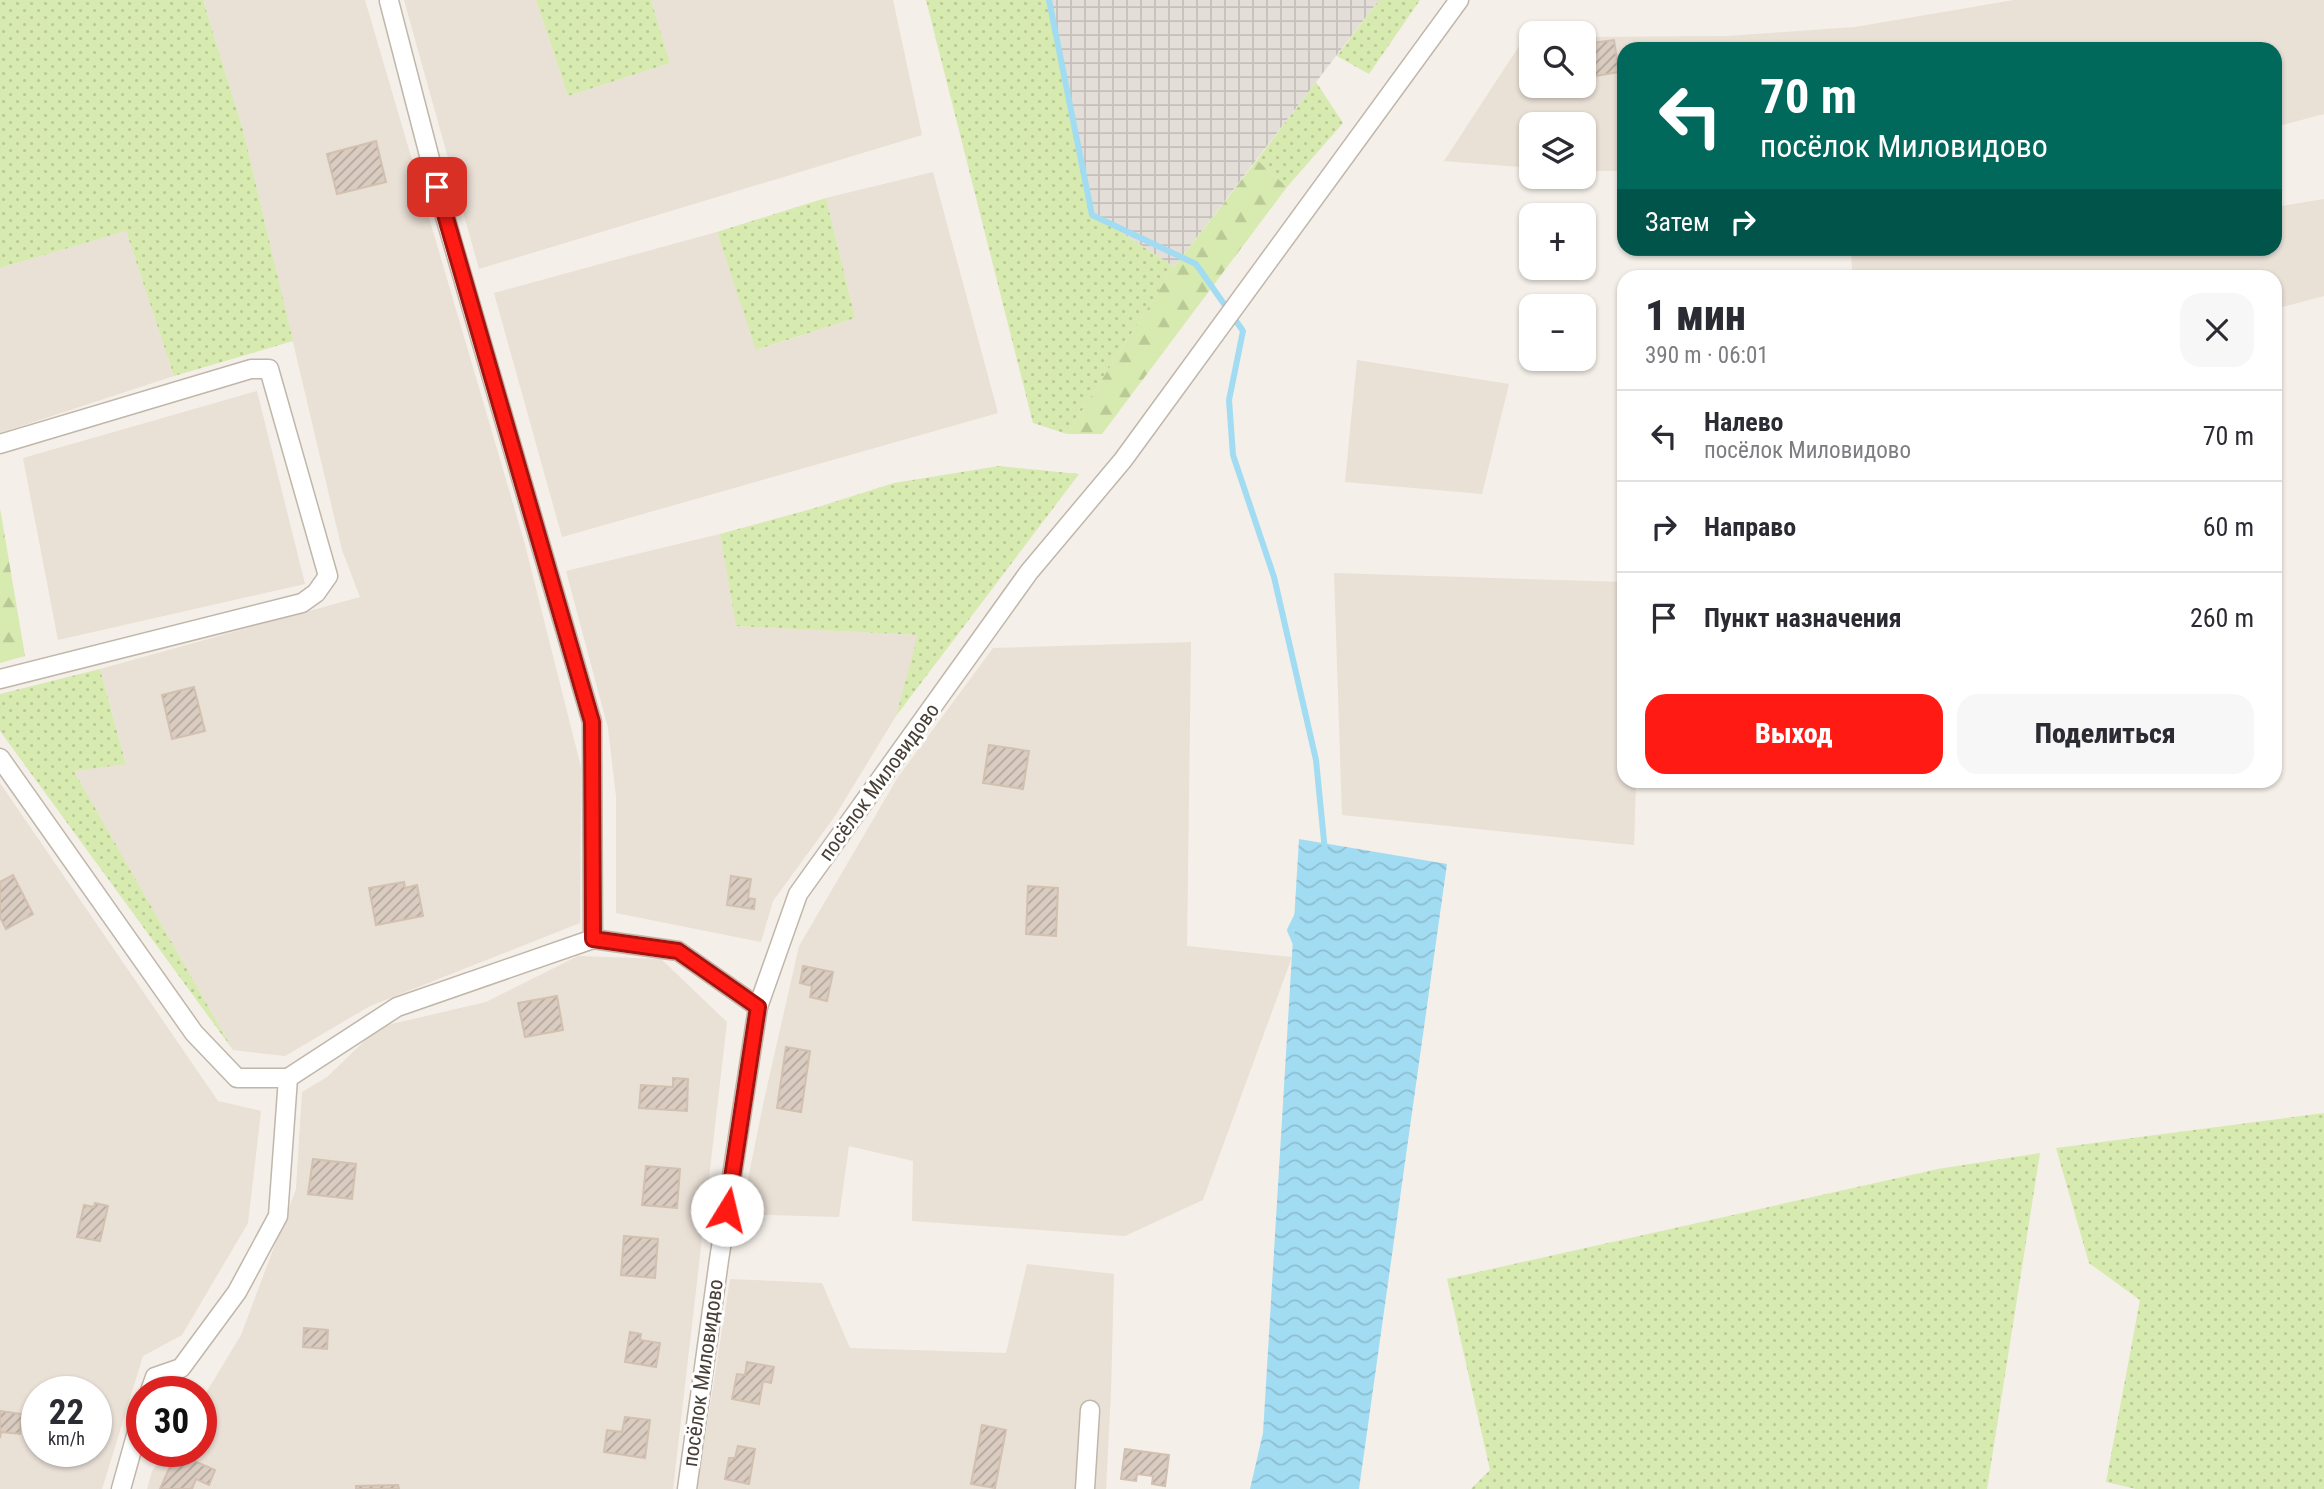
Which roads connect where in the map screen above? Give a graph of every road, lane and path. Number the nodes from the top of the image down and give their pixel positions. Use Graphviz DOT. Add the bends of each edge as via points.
graph roads {
  1 [pos="1459,0"];
  2 [pos="389,1"];
  3 [pos="0,444"];
  4 [pos="0,679"];
  5 [pos="0,758"];
  6 [pos="593,939"];
  7 [pos="758,1007"];
  8 [pos="288,1077"];
  9 [pos="158,1376"];
  10 [pos="1090,1410"];
  11 [pos="127,1467"];
  12 [pos="121,1489"];
  13 [pos="687,1489"];
  14 [pos="1085,1489"];
  1 -- 7 [label="street, посёлок Миловидово" via="1123,460 1030,572 798,894"];
  2 -- 6 [label="street" via="444,213 592,722"];
  3 -- 4 [label="street" via="251,369 269,369 328,576 302,603"];
  5 -- 8 [label="street" via="194,1034 237,1078"];
  6 -- 7 [label="street" via="678,951"];
  6 -- 8 [label="street" via="397,1007"];
  7 -- 13 [label="street, посёлок Миловидово"];
  8 -- 9 [label="street" via="278,1216 237,1293 181,1368"];
  10 -- 14 [label="street"];
  11 -- 12 [label="street"];
}
